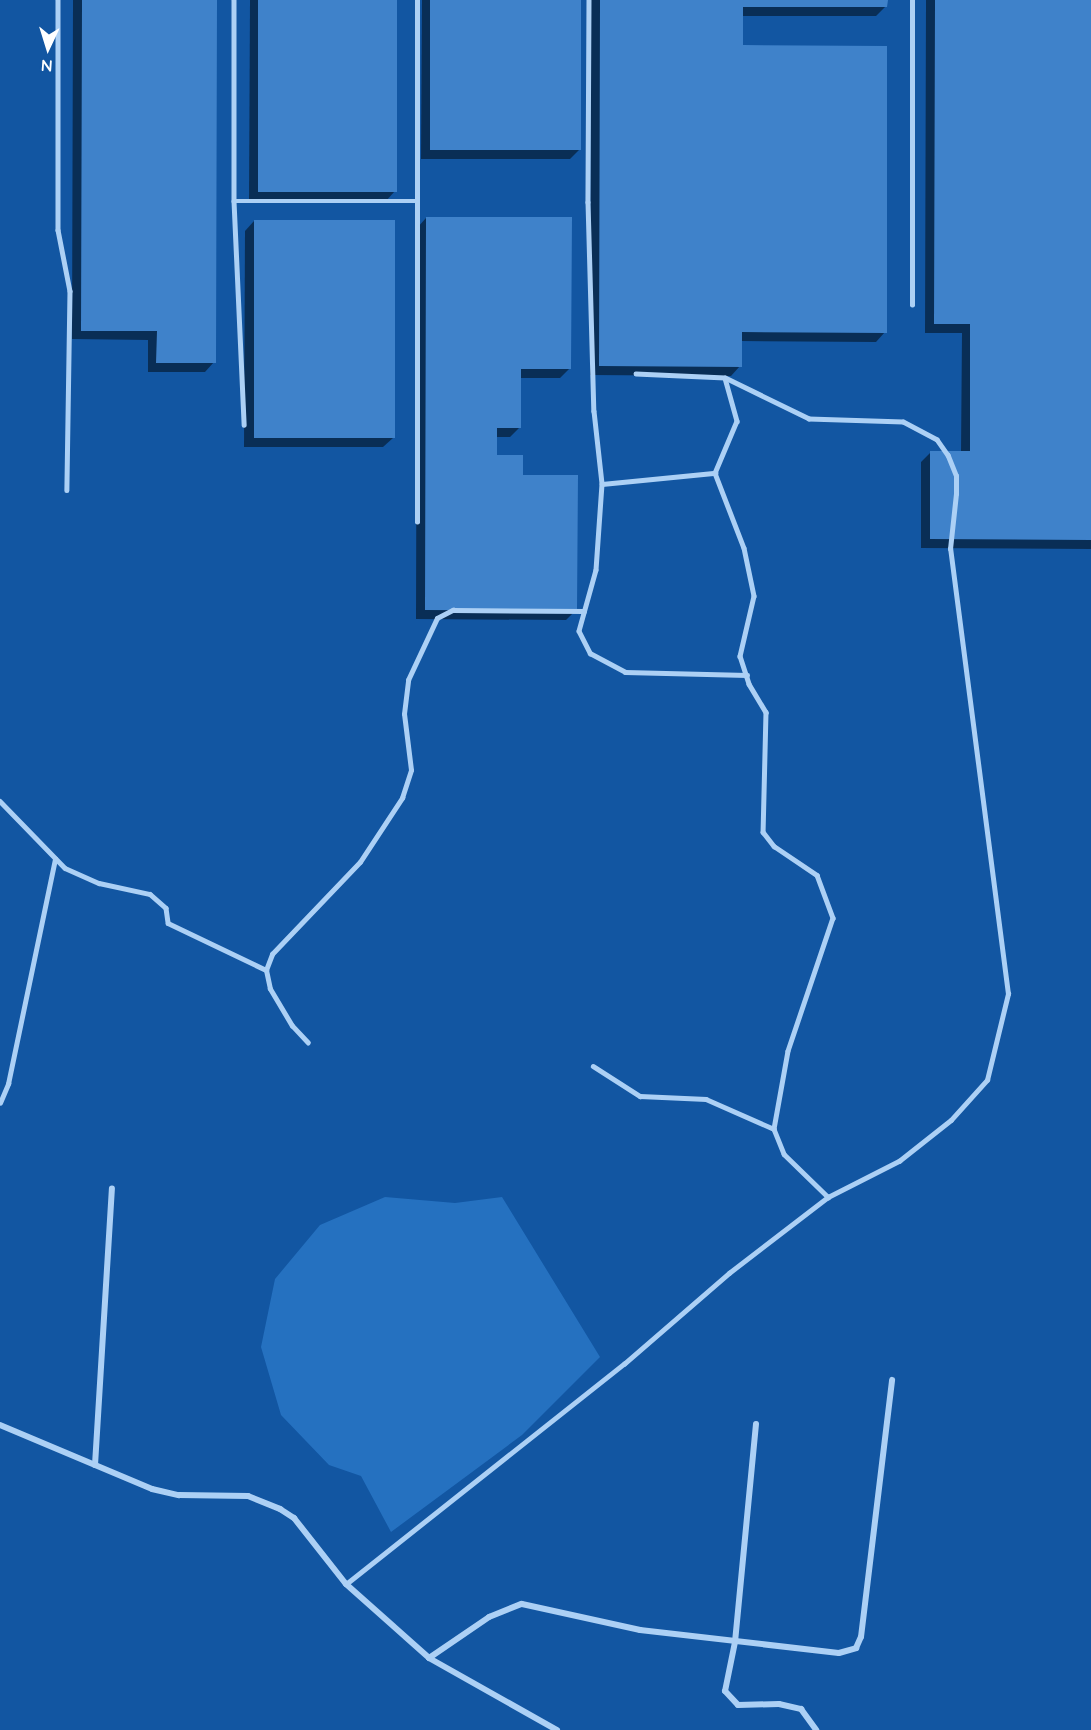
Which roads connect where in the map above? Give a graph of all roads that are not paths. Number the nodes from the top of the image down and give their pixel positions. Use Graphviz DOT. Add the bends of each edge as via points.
graph roads {
  1 [pos="58,0"];
  2 [pos="234,0"];
  3 [pos="417,0"];
  4 [pos="588,0"];
  5 [pos="912,0"];
  6 [pos="234,201"];
  7 [pos="417,201"];
  8 [pos="912,305"];
  9 [pos="636,374"];
  10 [pos="725,378"];
  11 [pos="244,425"];
  12 [pos="715,473"];
  13 [pos="602,484"];
  14 [pos="67,490"];
  15 [pos="417,522"];
  16 [pos="584,611"];
  17 [pos="747,675"];
  18 [pos="0,801"];
  19 [pos="55,859"];
  20 [pos="266,970"];
  21 [pos="308,1043"];
  22 [pos="593,1066"];
  23 [pos="0,1103"];
  24 [pos="774,1129"];
  25 [pos="112,1189"];
  26 [pos="828,1197"];
  27 [pos="892,1380"];
  28 [pos="756,1424"];
  29 [pos="0,1425"];
  30 [pos="95,1466"];
  31 [pos="346,1584"];
  32 [pos="735,1642"];
  33 [pos="429,1658"];
  34 [pos="557,1730"];
  35 [pos="816,1730"];
  1 -- 14 [label="lane" via="58,230 70,291"];
  2 -- 6 [label="lane"];
  3 -- 7 [label="lane"];
  4 -- 13 [label="lane" via="594,411"];
  5 -- 8 [label="lane"];
  6 -- 7 [label="lane"];
  6 -- 11 [label="lane"];
  7 -- 15 [label="lane"];
  9 -- 10 [label="lane"];
  10 -- 12 [label="lane" via="737,421"];
  10 -- 26 [label="lane" via="809,419 903,422 937,440 956,476 950,549 1008,994 987,1080 951,1120 899,1161"];
  12 -- 13 [label="lane"];
  12 -- 17 [label="lane" via="744,548 754,596 740,656"];
  13 -- 16 [label="lane" via="596,570"];
  16 -- 17 [label="lane" via="579,631 590,653 625,672"];
  16 -- 20 [label="lane" via="453,610 437,618 408,680 404,714 411,770 402,798 360,862 272,954"];
  17 -- 24 [label="lane" via="765,712 764,832 774,846 817,875 833,918 788,1051"];
  18 -- 19 [label="lane"];
  19 -- 20 [label="lane" via="99,883 150,894 166,908 168,923"];
  19 -- 23 [label="lane" via="8,1084"];
  20 -- 21 [label="lane" via="270,989 292,1026"];
  22 -- 24 [label="lane" via="640,1096 706,1099"];
  24 -- 26 [label="lane" via="784,1154"];
  25 -- 30 [label="street"];
  26 -- 31 [label="lane"];
  27 -- 32 [label="street" via="861,1637 856,1648 839,1653"];
  28 -- 32 [label="street"];
  29 -- 30 [label="street"];
  30 -- 31 [label="street" via="152,1489 178,1495 248,1496 280,1509 294,1518"];
  31 -- 33 [label="street"];
  32 -- 33 [label="street" via="640,1630 522,1604 489,1617"];
  32 -- 35 [label="street" via="725,1691 729,1699 738,1705 779,1704 801,1709"];
  33 -- 34 [label="street"];
}
